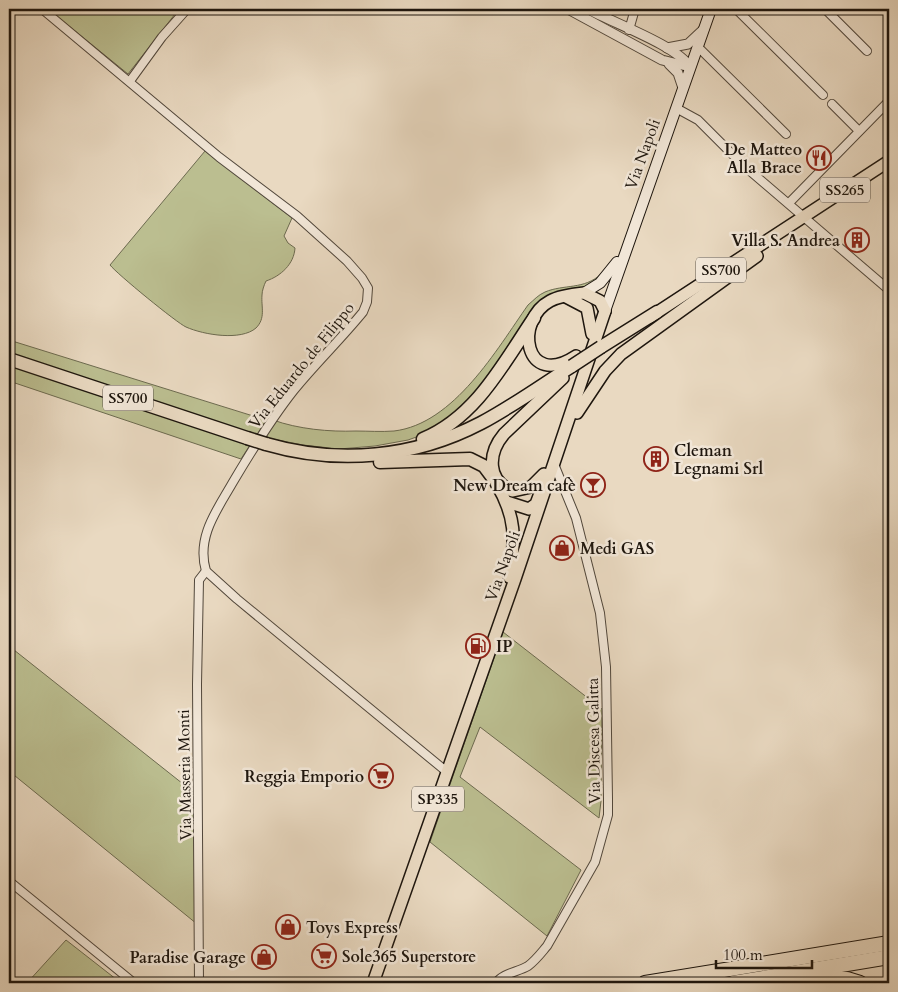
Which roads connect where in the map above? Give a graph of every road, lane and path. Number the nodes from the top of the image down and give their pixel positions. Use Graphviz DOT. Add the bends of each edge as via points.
graph roads {
  1 [pos="42,9"];
  2 [pos="187,9"];
  3 [pos="568,9"];
  4 [pos="588,9"];
  5 [pos="635,9"];
  6 [pos="711,9"];
  7 [pos="736,9"];
  8 [pos="828,10"];
  9 [pos="704,29"];
  10 [pos="629,30"];
  11 [pos="697,46"];
  12 [pos="667,48"];
  13 [pos="867,51"];
  14 [pos="662,60"];
  15 [pos="690,67"];
  16 [pos="130,81"];
  17 [pos="683,88"];
  18 [pos="823,95"];
  19 [pos="889,101"];
  20 [pos="832,104"];
  21 [pos="676,108"];
  22 [pos="859,131"];
  23 [pos="786,134"];
  24 [pos="889,161"];
  25 [pos="789,203"];
  26 [pos="802,218"];
  27 [pos="624,254"];
  28 [pos="889,290"];
  29 [pos="584,293"];
  30 [pos="566,297"];
  31 [pos="587,308"];
  32 [pos="605,311"];
  33 [pos="657,312"];
  34 [pos="534,318"];
  35 [pos="592,334"];
  36 [pos="9,359"];
  37 [pos="573,365"];
  38 [pos="566,429"];
  39 [pos="561,446"];
  40 [pos="333,457"];
  41 [pos="351,457"];
  42 [pos="554,464"];
  43 [pos="544,474"];
  44 [pos="493,478"];
  45 [pos="507,502"];
  46 [pos="532,507"];
  47 [pos="206,570"];
  48 [pos="510,577"];
  49 [pos="502,614"];
  50 [pos="447,772"];
  51 [pos="9,880"];
  52 [pos="889,934"];
  53 [pos="889,942"];
  54 [pos="823,954"];
  55 [pos="889,957"];
  56 [pos="134,983"];
  57 [pos="199,983"];
  58 [pos="373,983"];
  59 [pos="496,983"];
  60 [pos="645,983"];
  61 [pos="734,983"];
  62 [pos="780,983"];
  63 [pos="860,983"];
  1 -- 16 [label="street, Via Eduardo de Filippo"];
  2 -- 16 [label="street"];
  3 -- 14 [label="street"];
  4 -- 10 [label="street"];
  5 -- 10 [label="street"];
  6 -- 9 [label="main road, Via Napoli"];
  7 -- 18 [label="street"];
  8 -- 13 [label="street"];
  9 -- 11 [label="main road, Via Napoli"];
  9 -- 12 [label="street" via="688,44"];
  10 -- 12 [label="street"];
  11 -- 15 [label="main road, Via Napoli"];
  11 -- 23 [label="street"];
  12 -- 15 [label="street" via="681,56"];
  14 -- 15 [label="street"];
  14 -- 17 [label="street" via="678,73"];
  15 -- 17 [label="main road, Via Napoli"];
  16 -- 47 [label="street, Via Eduardo de Filippo" via="219,157 297,216 347,261 368,288 363,312 295,388 266,426 211,520 203,538"];
  17 -- 21 [label="main road, Via Napoli"];
  19 -- 22 [label="street"];
  20 -- 22 [label="street"];
  21 -- 25 [label="street" via="698,120"];
  21 -- 27 [label="main road, Via Napoli"];
  22 -- 25 [label="street"];
  24 -- 26 [label="main road, SS265"];
  25 -- 26 [label="street"];
  26 -- 28 [label="street"];
  26 -- 33 [label="main road, SS700"];
  26 -- 38 [label="main road" via="775,243 621,354 604,371"];
  27 -- 29 [label="main road" via="600,283"];
  27 -- 32 [label="main road, Via Napoli"];
  29 -- 30 [label="main road"];
  29 -- 32 [label="main road" via="600,301"];
  30 -- 31 [label="main road"];
  30 -- 34 [label="main road" via="548,302"];
  31 -- 32 [label="main road"];
  31 -- 35 [label="main road"];
  32 -- 35 [label="main road, Via Napoli"];
  32 -- 38 [label="main road, Via Napoli"];
  33 -- 37 [label="highway, SS700, bridge"];
  34 -- 37 [label="main road" via="528,338 529,348 539,362 547,366"];
  34 -- 41 [label="highway" via="482,394 455,420 411,444 365,451"];
  35 -- 43 [label="main road, Via Napoli"];
  36 -- 40 [label="highway, SS700, bridge" via="266,444"];
  37 -- 41 [label="highway, SS700" via="495,415 449,437 394,453"];
  37 -- 43 [label="main road" via="504,434 492,455 495,476 513,491 531,487"];
  38 -- 39 [label="main road, Via Napoli"];
  39 -- 42 [label="main road, Via Napoli"];
  39 -- 46 [label="main road" via="549,467 538,502"];
  40 -- 41 [label="highway, SS700"];
  40 -- 44 [label="highway" via="346,462 470,458 484,466"];
  42 -- 49 [label="main road, Via Napoli"];
  42 -- 59 [label="street, Via Discesa Galitta" via="576,518 600,613 606,667 608,815 595,862 547,946 528,966"];
  43 -- 46 [label="main road, Via Napoli"];
  44 -- 45 [label="main road"];
  45 -- 46 [label="main road" via="525,509"];
  45 -- 48 [label="main road" via="514,540"];
  46 -- 48 [label="main road, Via Napoli"];
  47 -- 50 [label="street"];
  47 -- 57 [label="street, Via Masseria Monti" via="199,580 197,684"];
  48 -- 49 [label="main road, Via Napoli"];
  49 -- 50 [label="main road, SP335"];
  50 -- 58 [label="main road, SP335"];
  51 -- 56 [label="street"];
  52 -- 54 [label="highway" via="861,939"];
  53 -- 54 [label="highway"];
  54 -- 60 [label="highway"];
  55 -- 61 [label="highway"];
  62 -- 63 [label="highway" via="828,978"];
}
